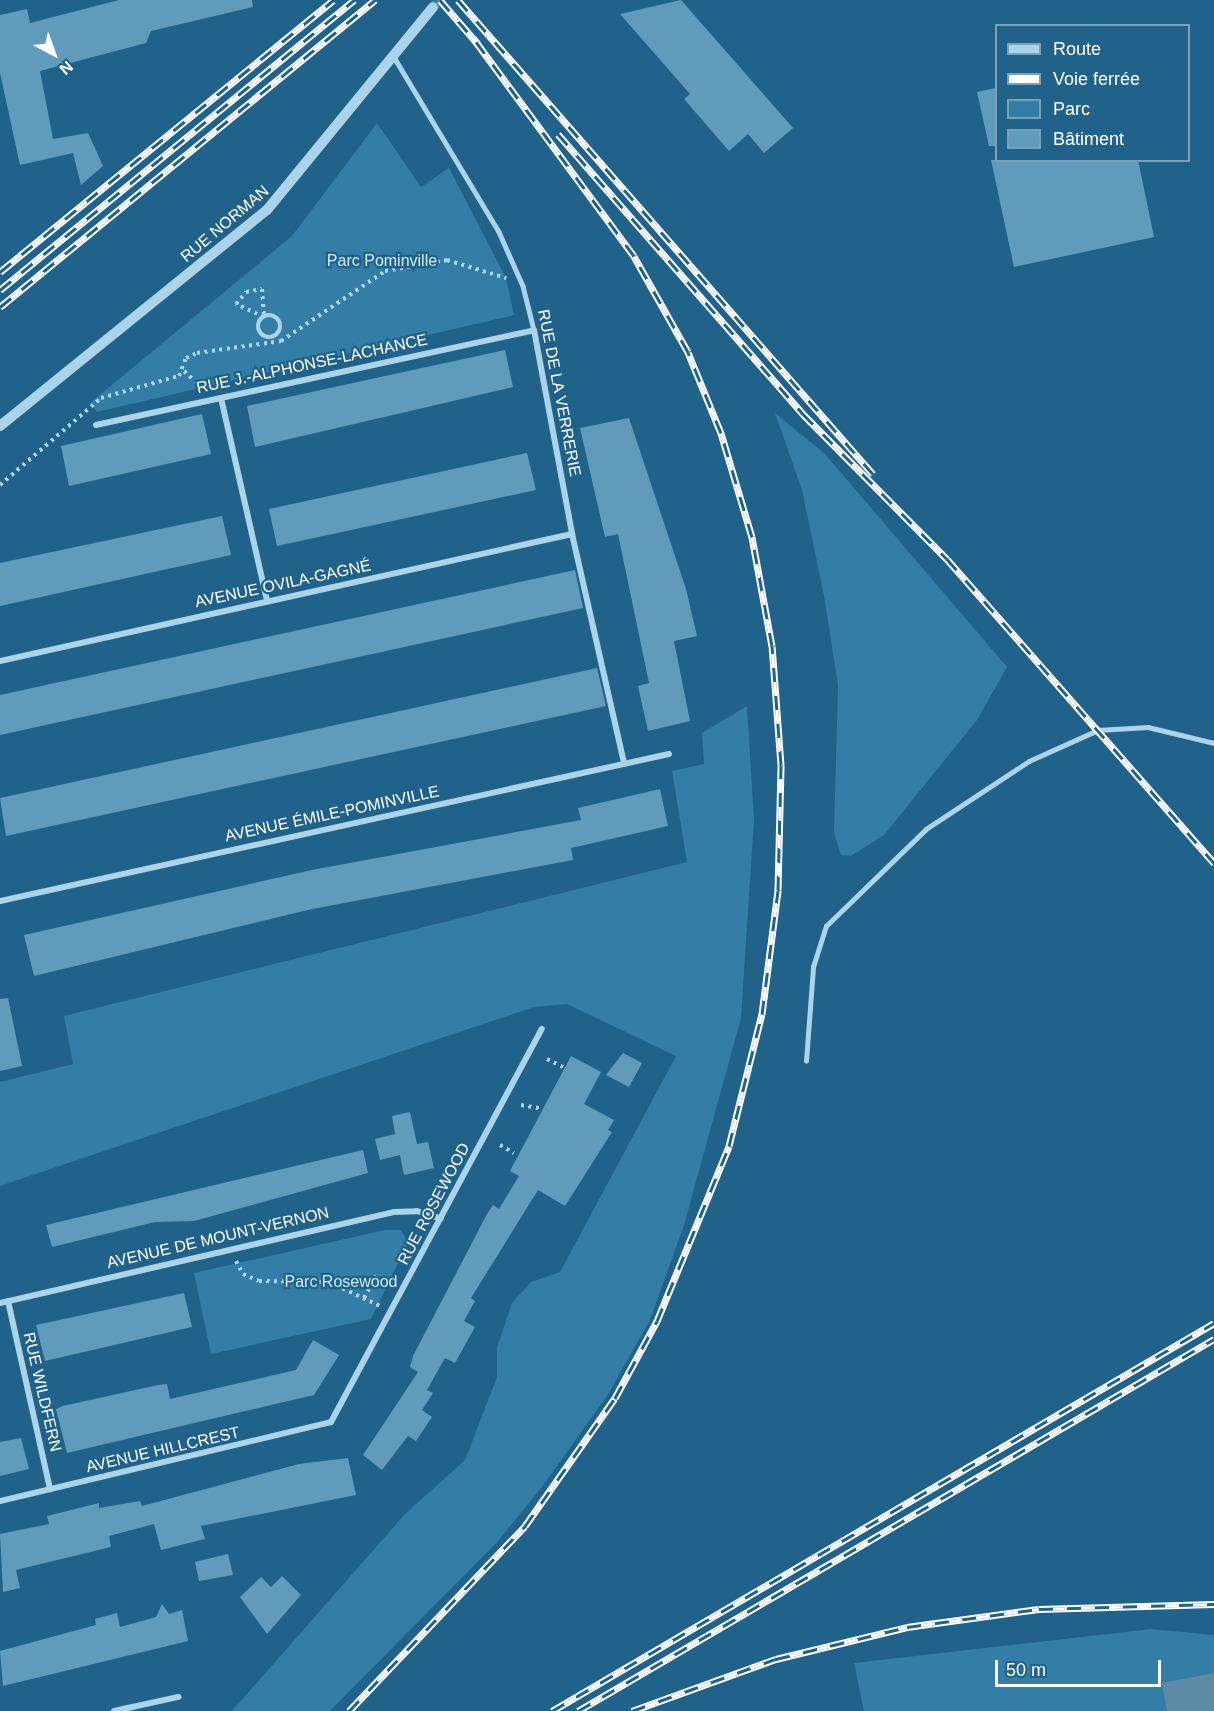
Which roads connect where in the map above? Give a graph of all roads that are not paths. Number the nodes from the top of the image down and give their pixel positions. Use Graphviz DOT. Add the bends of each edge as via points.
graph roads {
  1 [pos="433,7"];
  2 [pos="394,57"];
  3 [pos="534,330"];
  4 [pos="221,398"];
  5 [pos="96,425"];
  6 [pos="0,426"];
  7 [pos="572,534"];
  8 [pos="267,601"];
  9 [pos="0,661"];
  10 [pos="1214,743"];
  11 [pos="669,754"];
  12 [pos="624,763"];
  13 [pos="0,900"];
  14 [pos="542,1029"];
  15 [pos="806,1061"];
  16 [pos="441,1219"];
  17 [pos="8,1301"];
  18 [pos="0,1303"];
  19 [pos="331,1422"];
  20 [pos="51,1489"];
  21 [pos="0,1501"];
  22 [pos="178,1696"];
  23 [pos="114,1711"];
  1 -- 2 [label="street, RUE NORMAN"];
  2 -- 3 [label="lane, RUE DE LA VERRERIE" via="499,232 523,286"];
  2 -- 6 [label="street, RUE NORMAN" via="267,210"];
  3 -- 4 [label="street, RUE J.-ALPHONSE-LACHANCE"];
  3 -- 7 [label="street, RUE DE LA VERRERIE"];
  4 -- 5 [label="street, RUE J.-ALPHONSE-LACHANCE"];
  4 -- 8 [label="street"];
  7 -- 8 [label="street, AVENUE OVILA-GAGNÉ"];
  7 -- 12 [label="street, RUE DE LA VERRERIE"];
  8 -- 9 [label="street, AVENUE OVILA-GAGNÉ"];
  10 -- 15 [label="lane" via="1148,727 1101,729 1029,761 926,829 826,926 813,967"];
  11 -- 12 [label="street, AVENUE ÉMILE-POMINVILLE"];
  12 -- 13 [label="street, AVENUE ÉMILE-POMINVILLE"];
  14 -- 16 [label="street, RUE ROSEWOOD"];
  16 -- 17 [label="street, AVENUE DE MOUNT-VERNON" via="417,1211 394,1212"];
  16 -- 19 [label="street, RUE ROSEWOOD"];
  17 -- 18 [label="street, AVENUE DE MOUNT-VERNON"];
  17 -- 20 [label="street, RUE WILDFERN"];
  19 -- 20 [label="street, AVENUE HILLCREST"];
  20 -- 21 [label="street, AVENUE HILLCREST"];
  22 -- 23 [label="street"];
}
